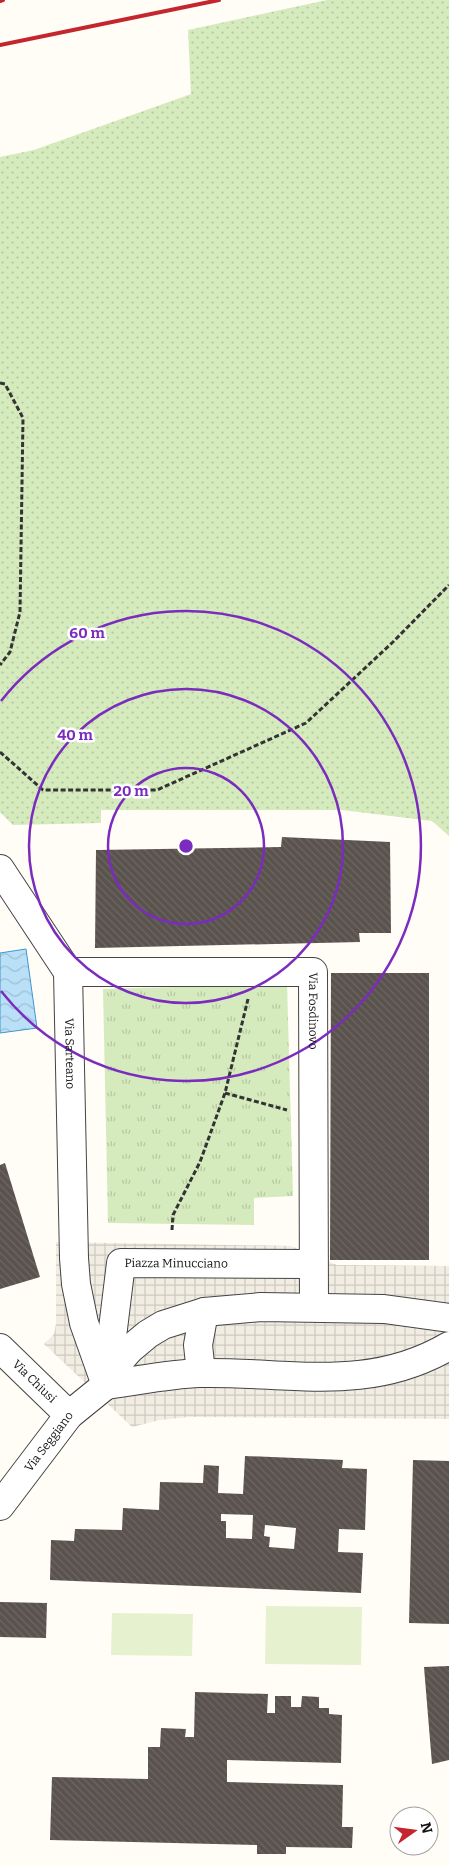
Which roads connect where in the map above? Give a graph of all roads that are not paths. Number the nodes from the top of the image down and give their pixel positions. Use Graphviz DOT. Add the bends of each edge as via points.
graph roads {
  1 [pos="0,869"];
  2 [pos="68,972"];
  3 [pos="313,1264"];
  4 [pos="314,1307"];
  5 [pos="204,1312"];
  6 [pos="449,1318"];
  7 [pos="449,1346"];
  8 [pos="0,1348"];
  9 [pos="201,1373"];
  10 [pos="106,1385"];
  11 [pos="68,1415"];
  12 [pos="0,1506"];
  1 -- 2 [label="street"];
  2 -- 3 [label="street, Via Fosdinovo" via="313,972"];
  2 -- 10 [label="street, Via Sarteano" via="76,1284 84,1324"];
  3 -- 4 [label="street"];
  3 -- 10 [label="street, Piazza Minucciano" via="121,1263"];
  4 -- 5 [label="street"];
  4 -- 6 [label="street" via="384,1309"];
  5 -- 9 [label="street" via="198,1345"];
  5 -- 10 [label="street" via="163,1325 148,1334 122,1358"];
  7 -- 9 [label="street" via="400,1367 347,1377"];
  8 -- 11 [label="street, Via Chiusi"];
  9 -- 10 [label="street"];
  10 -- 11 [label="street, Via Seggiano"];
  11 -- 12 [label="street, Via Seggiano"];
}
